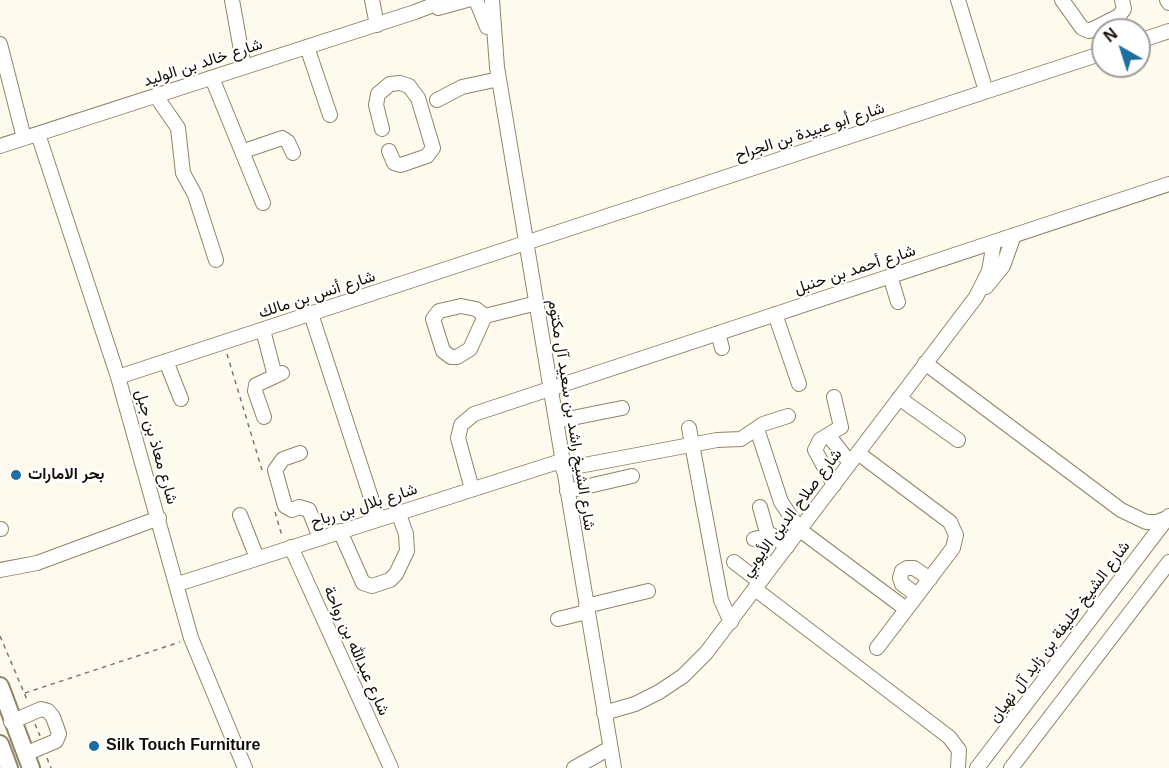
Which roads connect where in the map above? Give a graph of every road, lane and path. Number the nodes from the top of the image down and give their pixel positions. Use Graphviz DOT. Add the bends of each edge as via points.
graph roads {
  1 [pos="232,0"];
  2 [pos="372,0"];
  3 [pos="446,0"];
  4 [pos="467,0"];
  5 [pos="477,0"];
  6 [pos="490,0"];
  7 [pos="958,0"];
  8 [pos="1062,0"];
  9 [pos="1122,0"];
  10 [pos="416,12"];
  11 [pos="1118,18"];
  12 [pos="377,25"];
  13 [pos="1091,31"];
  14 [pos="1169,31"];
  15 [pos="1151,37"];
  16 [pos="0,44"];
  17 [pos="307,47"];
  18 [pos="1091,56"];
  19 [pos="244,67"];
  20 [pos="498,73"];
  21 [pos="212,78"];
  22 [pos="986,91"];
  23 [pos="156,96"];
  24 [pos="437,100"];
  25 [pos="419,102"];
  26 [pos="330,115"];
  27 [pos="424,116"];
  28 [pos="382,129"];
  29 [pos="38,134"];
  30 [pos="24,138"];
  31 [pos="0,146"];
  32 [pos="244,151"];
  33 [pos="389,151"];
  34 [pos="293,153"];
  35 [pos="1169,184"];
  36 [pos="263,203"];
  37 [pos="1014,235"];
  38 [pos="994,242"];
  39 [pos="527,244"];
  40 [pos="968,250"];
  41 [pos="216,260"];
  42 [pos="989,271"];
  43 [pos="890,276"];
  44 [pos="976,297"];
  45 [pos="898,302"];
  46 [pos="537,303"];
  47 [pos="311,314"];
  48 [pos="776,314"];
  49 [pos="485,316"];
  50 [pos="263,330"];
  51 [pos="718,333"];
  52 [pos="224,342"];
  53 [pos="722,348"];
  54 [pos="166,361"];
  55 [pos="925,363"];
  56 [pos="118,377"];
  57 [pos="799,384"];
  58 [pos="551,388"];
  59 [pos="834,397"];
  60 [pos="899,398"];
  61 [pos="181,399"];
  62 [pos="621,408"];
  63 [pos="788,416"];
  64 [pos="264,417"];
  65 [pos="557,422"];
  66 [pos="689,428"];
  67 [pos="757,429"];
  68 [pos="829,436"];
  69 [pos="958,440"];
  70 [pos="692,446"];
  71 [pos="300,453"];
  72 [pos="854,458"];
  73 [pos="562,465"];
  74 [pos="632,476"];
  75 [pos="265,480"];
  76 [pos="834,485"];
  77 [pos="472,489"];
  78 [pos="567,491"];
  79 [pos="272,503"];
  80 [pos="760,507"];
  81 [pos="1121,510"];
  82 [pos="398,513"];
  83 [pos="788,514"];
  84 [pos="240,515"];
  85 [pos="1168,517"];
  86 [pos="159,519"];
  87 [pos="378,519"];
  88 [pos="766,530"];
  89 [pos="800,530"];
  90 [pos="340,531"];
  91 [pos="320,538"];
  92 [pos="754,539"];
  93 [pos="787,547"];
  94 [pos="289,548"];
  95 [pos="1142,552"];
  96 [pos="257,558"];
  97 [pos="734,562"];
  98 [pos="1169,562"];
  99 [pos="0,570"];
  100 [pos="930,579"];
  101 [pos="178,585"];
  102 [pos="757,586"];
  103 [pos="648,591"];
  104 [pos="917,595"];
  105 [pos="586,609"];
  106 [pos="906,609"];
  107 [pos="558,619"];
  108 [pos="731,622"];
  109 [pos="191,638"];
  110 [pos="877,648"];
  111 [pos="0,686"];
  112 [pos="25,693"];
  113 [pos="0,704"];
  114 [pos="604,713"];
  115 [pos="11,722"];
  116 [pos="0,744"];
  117 [pos="610,748"];
  118 [pos="28,761"];
  119 [pos="9,768"];
  120 [pos="246,768"];
  121 [pos="391,768"];
  122 [pos="574,768"];
  123 [pos="614,768"];
  124 [pos="958,768"];
  125 [pos="977,768"];
  126 [pos="1011,768"];
  1 -- 19 [label="street"];
  2 -- 12 [label="street"];
  3 -- 10 [label="street, شارع خالد بن الوليد"];
  4 -- 10 [label="street, شارع خالد بن الوليد"];
  5 -- 6 [label="street"];
  5 -- 20 [label="street, شارع الشيخ راشد بن سعيد آل مكتوم"];
  6 -- 20 [label="street, شارع الشيخ راشد بن سعيد آل مكتوم"];
  7 -- 22 [label="street"];
  8 -- 13 [label="street" via="1084,30"];
  9 -- 11 [label="street" via="1124,6"];
  10 -- 12 [label="street, شارع خالد بن الوليد"];
  12 -- 17 [label="street, شارع خالد بن الوليد"];
  14 -- 15 [label="street"];
  16 -- 30 [label="street"];
  17 -- 19 [label="street, شارع خالد بن الوليد"];
  17 -- 26 [label="street"];
  18 -- 22 [label="street, شارع أبو عبيدة بن الجراح"];
  19 -- 21 [label="street, شارع خالد بن الوليد"];
  20 -- 24 [label="street"];
  20 -- 39 [label="street, شارع الشيخ راشد بن سعيد آل مكتوم"];
  21 -- 23 [label="street, شارع خالد بن الوليد"];
  21 -- 32 [label="street"];
  22 -- 39 [label="street, شارع أبو عبيدة بن الجراح"];
  23 -- 29 [label="street, شارع خالد بن الوليد"];
  23 -- 41 [label="street" via="178,128 183,173 195,195"];
  24 -- 25 [label="street"];
  24 -- 27 [label="street" via="436,111"];
  25 -- 27 [label="street"];
  25 -- 28 [label="street" via="405,84 385,87 378,94 376,105"];
  27 -- 33 [label="street" via="433,145 430,154 398,165"];
  29 -- 30 [label="street, شارع خالد بن الوليد"];
  29 -- 56 [label="street, شارع معاذ بن جبل"];
  30 -- 31 [label="street, شارع خالد بن الوليد"];
  32 -- 34 [label="street" via="282,138"];
  32 -- 36 [label="street"];
  35 -- 37 [label="street, شارع أحمد بن حنبل"];
  37 -- 38 [label="street, شارع أحمد بن حنبل"];
  37 -- 44 [label="street, شارع صلاح الدين الأيوبي" via="1003,266"];
  38 -- 40 [label="street, شارع أحمد بن حنبل"];
  38 -- 42 [label="street, شارع صلاح الدين الأيوبي"];
  39 -- 46 [label="street, شارع الشيخ راشد بن سعيد آل مكتوم"];
  39 -- 47 [label="street, شارع أنس بن مالك"];
  40 -- 42 [label="street"];
  40 -- 43 [label="street, شارع أحمد بن حنبل"];
  42 -- 44 [label="street, شارع صلاح الدين الأيوبي"];
  43 -- 45 [label="street"];
  43 -- 48 [label="street, شارع أحمد بن حنبل"];
  44 -- 55 [label="street, شارع صلاح الدين الأيوبي"];
  46 -- 49 [label="street"];
  46 -- 58 [label="street, شارع الشيخ راشد بن سعيد آل مكتوم"];
  47 -- 50 [label="street, شارع أنس بن مالك"];
  47 -- 87 [label="street"];
  48 -- 51 [label="street, شارع أحمد بن حنبل"];
  48 -- 57 [label="street"];
  50 -- 52 [label="street, شارع أنس بن مالك"];
  50 -- 64 [label="street" via="279,375 256,385"];
  51 -- 53 [label="street"];
  51 -- 58 [label="street, شارع أحمد بن حنبل"];
  52 -- 54 [label="street, شارع أنس بن مالك"];
  52 -- 75 [label="path"];
  54 -- 56 [label="street, شارع أنس بن مالك"];
  54 -- 61 [label="street"];
  55 -- 60 [label="street, شارع صلاح الدين الأيوبي"];
  55 -- 81 [label="street"];
  56 -- 86 [label="street, شارع معاذ بن جبل"];
  58 -- 65 [label="street, شارع الشيخ راشد بن سعيد آل مكتوم"];
  58 -- 77 [label="street, شارع أحمد بن حنبل" via="474,414 464,422 458,438"];
  59 -- 68 [label="street" via="841,427"];
  60 -- 69 [label="street"];
  60 -- 72 [label="street, شارع صلاح الدين الأيوبي"];
  62 -- 65 [label="street"];
  63 -- 67 [label="street, شارع بلال بن رباح"];
  65 -- 73 [label="street, شارع الشيخ راشد بن سعيد آل مكتوم"];
  66 -- 70 [label="street"];
  67 -- 70 [label="street, شارع بلال بن رباح" via="741,439"];
  67 -- 83 [label="street"];
  68 -- 72 [label="street"];
  68 -- 76 [label="street" via="818,442 816,450"];
  70 -- 73 [label="street, شارع بلال بن رباح"];
  70 -- 108 [label="street" via="721,600"];
  71 -- 91 [label="street" via="283,459 275,470 285,506 309,510"];
  72 -- 76 [label="street, شارع صلاح الدين الأيوبي"];
  72 -- 100 [label="street" via="953,526 955,544"];
  73 -- 77 [label="street, شارع بلال بن رباح"];
  73 -- 78 [label="street, شارع الشيخ راشد بن سعيد آل مكتوم"];
  74 -- 78 [label="street"];
  76 -- 89 [label="street, شارع صلاح الدين الأيوبي"];
  77 -- 82 [label="street, شارع بلال بن رباح"];
  78 -- 105 [label="street, شارع الشيخ راشد بن سعيد آل مكتوم"];
  79 -- 94 [label="path"];
  80 -- 88 [label="street"];
  81 -- 85 [label="street" via="1146,522"];
  81 -- 95 [label="street" via="1139,530"];
  82 -- 87 [label="street, شارع بلال بن رباح"];
  82 -- 90 [label="street" via="407,550 396,574 372,586 363,583"];
  83 -- 88 [label="street"];
  83 -- 89 [label="street"];
  84 -- 96 [label="street"];
  85 -- 95 [label="street, شارع الشيخ خليفة بن زايد آل نهيان"];
  86 -- 99 [label="street" via="37,563"];
  86 -- 101 [label="street, شارع معاذ بن جبل"];
  87 -- 90 [label="street, شارع بلال بن رباح"];
  88 -- 92 [label="street"];
  88 -- 93 [label="street"];
  89 -- 93 [label="street, شارع صلاح الدين الأيوبي"];
  89 -- 106 [label="street"];
  90 -- 91 [label="street, شارع بلال بن رباح"];
  91 -- 94 [label="street, شارع بلال بن رباح"];
  93 -- 102 [label="street, شارع صلاح الدين الأيوبي"];
  94 -- 96 [label="street, شارع بلال بن رباح"];
  94 -- 121 [label="street, شارع عبدالله بن رواحة"];
  95 -- 125 [label="street, شارع الشيخ خليفة بن زايد آل نهيان"];
  96 -- 101 [label="street, شارع بلال بن رباح"];
  97 -- 102 [label="street"];
  98 -- 126 [label="street"];
  100 -- 104 [label="street"];
  100 -- 104 [label="street" via="914,568 902,571 902,584"];
  101 -- 109 [label="street, شارع معاذ بن جبل"];
  102 -- 108 [label="street, شارع صلاح الدين الأيوبي"];
  102 -- 124 [label="street" via="954,740 960,755"];
  103 -- 105 [label="street"];
  104 -- 106 [label="street"];
  105 -- 107 [label="street"];
  105 -- 114 [label="street, شارع الشيخ راشد بن سعيد آل مكتوم"];
  106 -- 110 [label="street"];
  108 -- 114 [label="street, شارع صلاح الدين الأيوبي" via="695,665 671,685 635,704"];
  109 -- 112 [label="path"];
  109 -- 120 [label="street, شارع معاذ بن جبل"];
  111 -- 115 [label="main road"];
  113 -- 115 [label="main road"];
  114 -- 117 [label="street, شارع الشيخ راشد بن سعيد آل مكتوم"];
  115 -- 118 [label="main road"];
  115 -- 118 [label="street" via="41,709 53,717 56,741"];
  116 -- 119 [label="main road"];
  117 -- 122 [label="street"];
  117 -- 123 [label="street, شارع الشيخ راشد بن سعيد آل مكتوم"];
}
